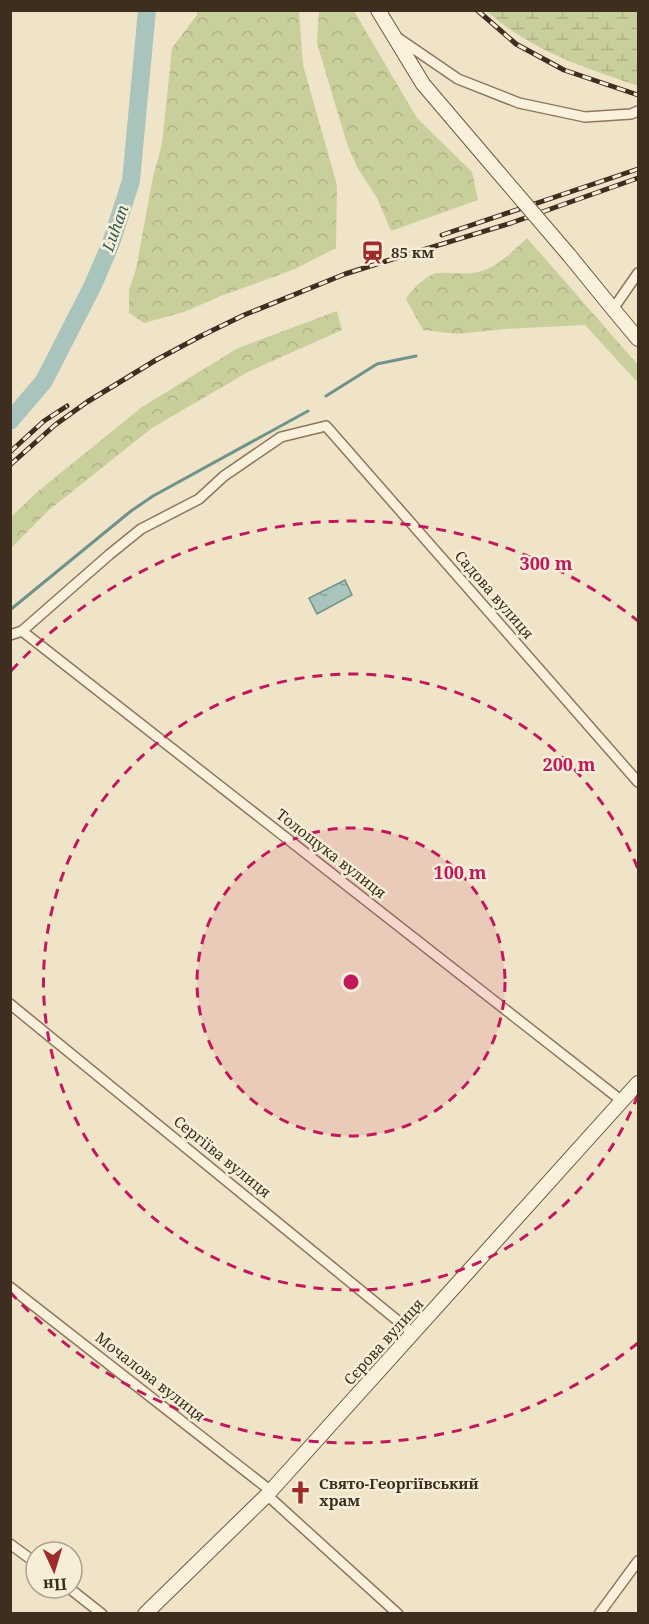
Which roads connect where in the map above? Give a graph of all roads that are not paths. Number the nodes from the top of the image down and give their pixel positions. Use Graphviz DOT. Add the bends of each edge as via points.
graph roads {
  1 [pos="378,10"];
  2 [pos="391,33"];
  3 [pos="639,111"];
  4 [pos="639,273"];
  5 [pos="612,309"];
  6 [pos="639,339"];
  7 [pos="22,632"];
  8 [pos="10,635"];
  9 [pos="639,782"];
  10 [pos="10,1004"];
  11 [pos="639,1083"];
  12 [pos="622,1101"];
  13 [pos="10,1287"];
  14 [pos="414,1334"];
  15 [pos="269,1493"];
  16 [pos="10,1544"];
  17 [pos="24,1554"];
  18 [pos="639,1561"];
  19 [pos="84,1600"];
  20 [pos="102,1614"];
  21 [pos="145,1614"];
  22 [pos="398,1614"];
  23 [pos="599,1614"];
  1 -- 2 [label="street"];
  2 -- 3 [label="street" via="458,80 519,103 585,117"];
  2 -- 5 [label="street, bridge" via="423,84"];
  4 -- 5 [label="street"];
  5 -- 6 [label="street"];
  7 -- 8 [label="street"];
  7 -- 9 [label="street, Садова вулиця" via="141,529 199,499 224,476 280,437 326,426"];
  7 -- 12 [label="street, Толощука вулиця"];
  10 -- 14 [label="street, Сергіїва вулиця"];
  11 -- 12 [label="street, Сєрова вулиця"];
  12 -- 14 [label="street, Сєрова вулиця"];
  13 -- 15 [label="street, Мочалова вулиця"];
  14 -- 15 [label="street, Сєрова вулиця"];
  15 -- 21 [label="street, Сєрова вулиця"];
  15 -- 22 [label="street, Мочалова вулиця"];
  16 -- 17 [label="street"];
  18 -- 23 [label="street"];
  19 -- 20 [label="street"];
}
